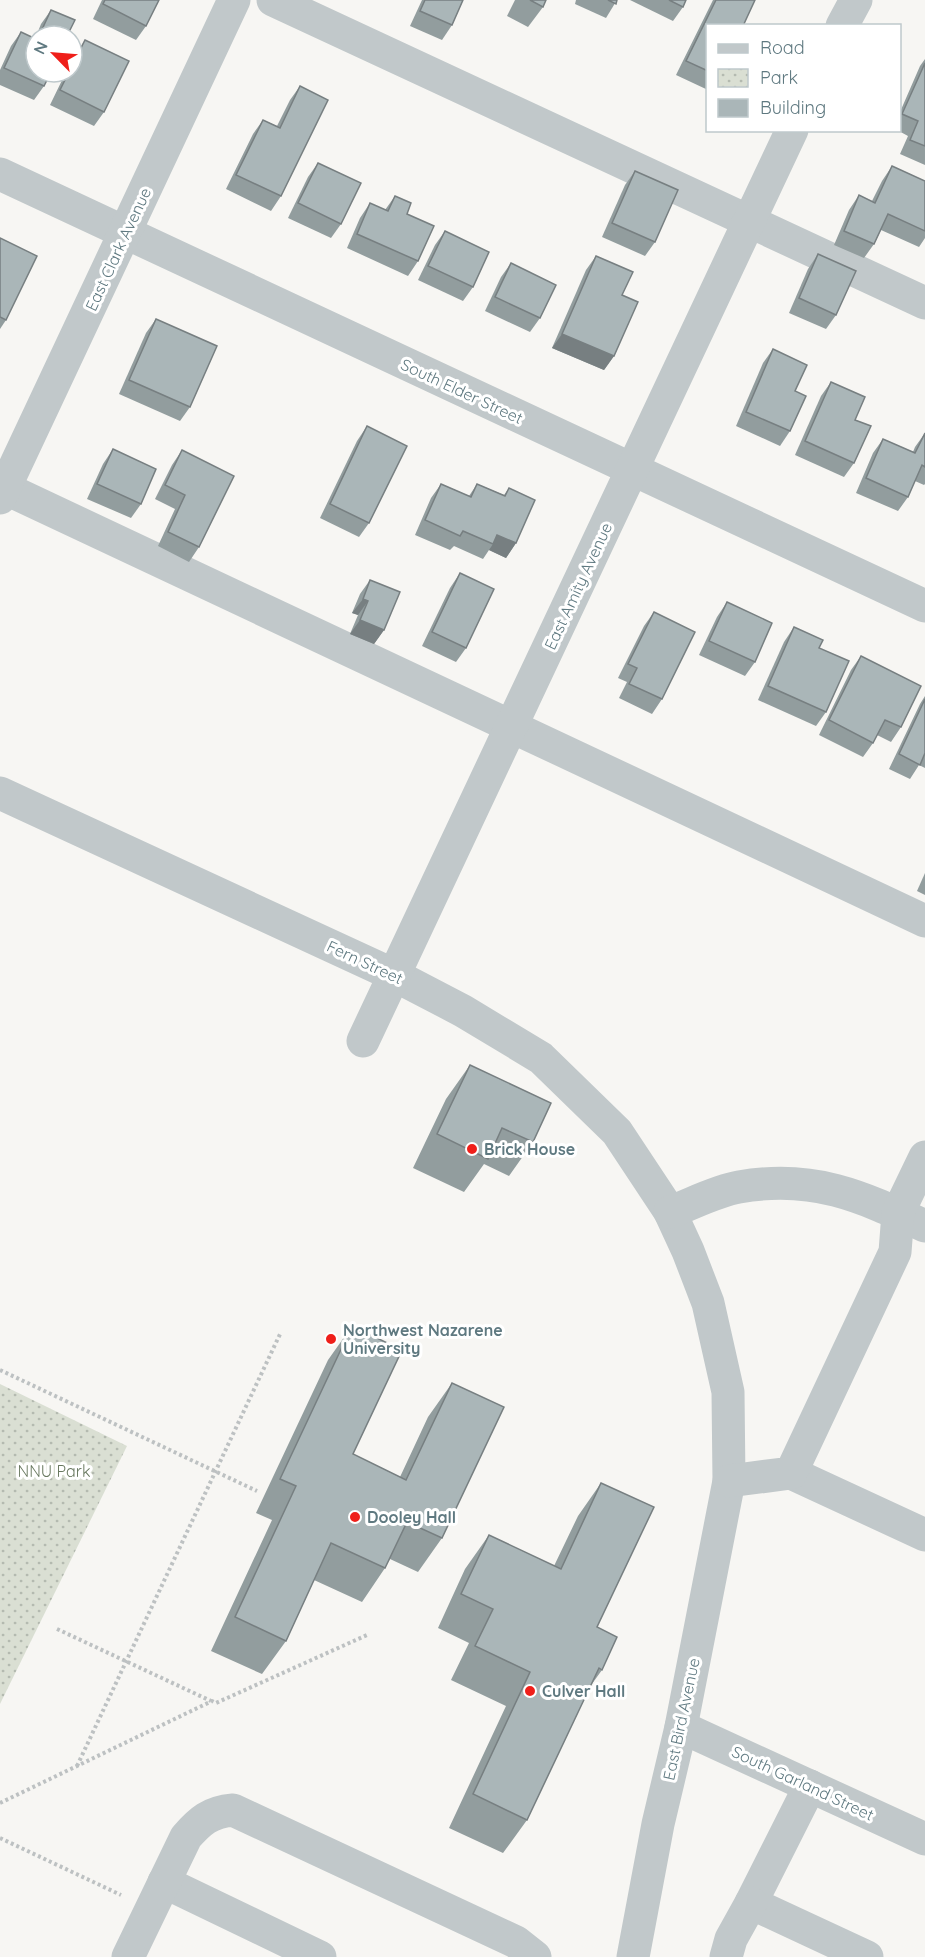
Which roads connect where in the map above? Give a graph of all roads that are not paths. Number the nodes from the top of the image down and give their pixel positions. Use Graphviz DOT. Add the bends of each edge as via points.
graph roads {
  1 [pos="234,0"];
  2 [pos="273,0"];
  3 [pos="856,0"];
  4 [pos="843,24"];
  5 [pos="791,132"];
  6 [pos="0,174"];
  7 [pos="749,222"];
  8 [pos="126,233"];
  9 [pos="925,303"];
  10 [pos="633,470"];
  11 [pos="2,491"];
  12 [pos="925,606"];
  13 [pos="512,727"];
  14 [pos="0,793"];
  15 [pos="925,921"];
  16 [pos="394,975"];
  17 [pos="363,1041"];
  18 [pos="925,1157"];
  19 [pos="670,1212"];
  20 [pos="912,1220"];
  21 [pos="791,1473"];
  22 [pos="729,1481"];
  23 [pos="925,1535"];
  24 [pos="681,1727"];
  25 [pos="810,1786"];
  26 [pos="925,1839"];
  27 [pos="158,1896"];
  28 [pos="751,1904"];
  29 [pos="128,1957"];
  30 [pos="320,1957"];
  31 [pos="535,1957"];
  32 [pos="633,1957"];
  33 [pos="726,1957"];
  34 [pos="867,1957"];
  1 -- 8 [label="street, East Clark Avenue"];
  2 -- 7 [label="street"];
  3 -- 4 [label="street"];
  5 -- 7 [label="street, East Amity Avenue"];
  6 -- 8 [label="street, South Elder Street"];
  7 -- 9 [label="street"];
  7 -- 10 [label="street, East Amity Avenue"];
  8 -- 10 [label="street, South Elder Street"];
  8 -- 11 [label="street, East Clark Avenue"];
  10 -- 12 [label="street, South Elder Street"];
  10 -- 13 [label="street, East Amity Avenue"];
  11 -- 13 [label="street"];
  13 -- 15 [label="street"];
  13 -- 16 [label="street, East Amity Avenue"];
  14 -- 16 [label="street, Fern Street"];
  16 -- 17 [label="street, East Amity Avenue"];
  16 -- 19 [label="street, Fern Street" via="541,1058 617,1132"];
  18 -- 20 [label="street"];
  19 -- 20 [label="street" via="738,1187 800,1183 845,1191"];
  19 -- 22 [label="street, East Bird Avenue" via="708,1302 728,1392"];
  20 -- 21 [label="street"];
  21 -- 22 [label="street"];
  21 -- 23 [label="street"];
  22 -- 24 [label="street, East Bird Avenue"];
  24 -- 25 [label="street, South Garland Street"];
  24 -- 32 [label="street, East Bird Avenue"];
  25 -- 26 [label="street, South Garland Street"];
  25 -- 28 [label="street"];
  27 -- 29 [label="street"];
  27 -- 30 [label="street"];
  27 -- 31 [label="street" via="186,1837 215,1812 233,1810 516,1942"];
  28 -- 33 [label="street" via="730,1939"];
  28 -- 34 [label="street"];
}
